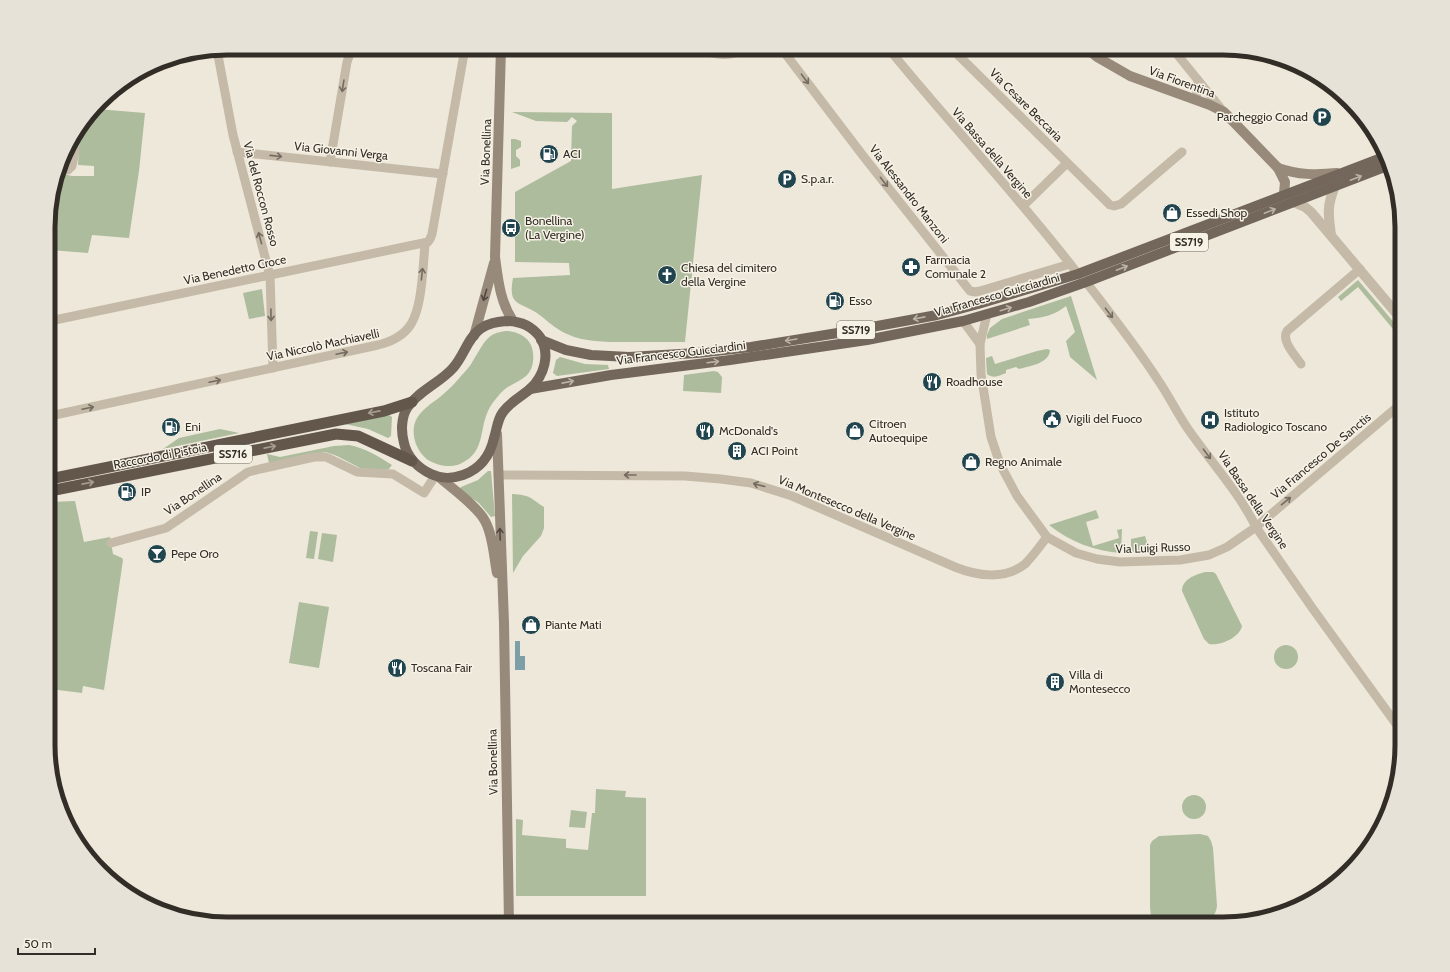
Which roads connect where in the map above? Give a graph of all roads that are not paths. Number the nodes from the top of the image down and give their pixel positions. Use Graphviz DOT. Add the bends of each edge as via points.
graph roads {
  1 [pos="218,55"];
  2 [pos="350,55"];
  3 [pos="464,55"];
  4 [pos="502,55"];
  5 [pos="786,55"];
  6 [pos="894,55"];
  7 [pos="958,55"];
  8 [pos="1096,55"];
  9 [pos="1178,55"];
  10 [pos="1198,80"];
  11 [pos="1196,100"];
  12 [pos="1224,112"];
  13 [pos="74,148"];
  14 [pos="237,152"];
  15 [pos="1182,152"];
  16 [pos="1381,158"];
  17 [pos="330,162"];
  18 [pos="1067,163"];
  19 [pos="1384,167"];
  20 [pos="1278,168"];
  21 [pos="65,170"];
  22 [pos="1340,173"];
  23 [pos="443,174"];
  24 [pos="1335,186"];
  25 [pos="1284,194"];
  26 [pos="1293,202"];
  27 [pos="1023,206"];
  28 [pos="1331,234"];
  29 [pos="425,243"];
  30 [pos="496,257"];
  31 [pos="1070,264"];
  32 [pos="1360,269"];
  33 [pos="1078,274"];
  34 [pos="270,276"];
  35 [pos="1086,282"];
  36 [pos="1395,312"];
  37 [pos="987,314"];
  38 [pos="55,321"];
  39 [pos="513,321"];
  40 [pos="962,322"];
  41 [pos="474,336"];
  42 [pos="541,340"];
  43 [pos="980,344"];
  44 [pos="1301,364"];
  45 [pos="273,368"];
  46 [pos="530,389"];
  47 [pos="412,402"];
  48 [pos="1395,409"];
  49 [pos="55,415"];
  50 [pos="496,426"];
  51 [pos="412,460"];
  52 [pos="498,475"];
  53 [pos="438,477"];
  54 [pos="55,478"];
  55 [pos="55,490"];
  56 [pos="1256,527"];
  57 [pos="1047,537"];
  58 [pos="111,543"];
  59 [pos="503,601"];
  60 [pos="1395,722"];
  61 [pos="509,917"];
  1 -- 14 [label="street, Via del Roccon Rosso"];
  2 -- 17 [label="street, one-way"];
  3 -- 23 [label="street, Via Niccolò Machiavelli"];
  4 -- 30 [label="main road, Via Bonellina"];
  5 -- 31 [label="street, Via Alessandro Manzoni, one-way" via="864,158 970,290 980,291"];
  6 -- 27 [label="street, Via Bassa della Vergine"];
  7 -- 18 [label="street, Via Cesare Beccaria"];
  8 -- 11 [label="main road, Via Fiorentina" via="1130,76"];
  9 -- 10 [label="street"];
  10 -- 11 [label="street"];
  10 -- 12 [label="street"];
  11 -- 12 [label="main road, Via Fiorentina"];
  12 -- 20 [label="main road, Via Fiorentina"];
  13 -- 21 [label="street" via="73,164 68,170"];
  14 -- 17 [label="street, Via Giovanni Verga, one-way"];
  34 -- 14 [label="street, Via del Roccon Rosso, one-way"];
  15 -- 18 [label="street, Via Cesare Beccaria" via="1121,204 1114,206 1104,200"];
  16 -- 22 [label="main road, SS719"];
  17 -- 23 [label="street, Via Giovanni Verga"];
  18 -- 27 [label="street"];
  24 -- 19 [label="main road, SS719, one-way"];
  20 -- 22 [label="main road" via="1308,174"];
  20 -- 25 [label="main road, Via Fiorentina" via="1285,182"];
  22 -- 25 [label="main road, SS719"];
  23 -- 29 [label="street, Via Niccolò Machiavelli" via="432,237"];
  24 -- 26 [label="main road, SS719"];
  24 -- 28 [label="street" via="1328,210"];
  25 -- 33 [label="main road, Via Francesco Guicciardini / SS719"];
  26 -- 28 [label="street" via="1308,210"];
  35 -- 26 [label="main road, Via Francesco Guicciardini / SS719, one-way"];
  27 -- 31 [label="street, Via Bassa della Vergine"];
  28 -- 32 [label="street"];
  29 -- 34 [label="street, Via Benedetto Croce"];
  45 -- 29 [label="street, Via Niccolò Machiavelli, one-way" via="382,344 406,332 414,321 418,308"];
  30 -- 39 [label="main road, Via Bonellina" via="504,306"];
  30 -- 41 [label="main road, Via Bonellina, one-way"];
  31 -- 33 [label="street, Via Bassa della Vergine"];
  32 -- 36 [label="street"];
  32 -- 44 [label="street" via="1287,331 1286,341"];
  33 -- 42 [label="main road, Via Francesco Guicciardini / SS719, one-way" via="937,315 719,351 608,356 579,353"];
  34 -- 38 [label="street, Via Benedetto Croce"];
  34 -- 45 [label="street, Via del Roccon Rosso, one-way"];
  37 -- 35 [label="main road, Via Francesco Guicciardini / SS719, one-way"];
  35 -- 56 [label="street, Via Bassa della Vergine, one-way" via="1137,348 1188,429 1237,495"];
  37 -- 40 [label="main road, Via Francesco Guicciardini / SS719"];
  37 -- 43 [label="street, Via Luigi Russo"];
  39 -- 41 [label="main road" via="491,323 481,328"];
  39 -- 42 [label="main road" via="527,325"];
  40 -- 43 [label="street"];
  46 -- 40 [label="main road, Via Francesco Guicciardini / SS719, one-way" via="611,375 859,341"];
  41 -- 47 [label="main road" via="453,368"];
  42 -- 46 [label="main road" via="545,352 545,365"];
  43 -- 57 [label="street, Via Luigi Russo" via="981,374 995,451 1017,496"];
  49 -- 45 [label="street, Via Niccolò Machiavelli, one-way"];
  46 -- 50 [label="main road" via="508,406"];
  47 -- 51 [label="main road" via="404,414 402,428 404,444"];
  47 -- 54 [label="highway, Raccordo di Pistoia / SS716, one-way"];
  56 -- 48 [label="street, Via Francesco De Sanctis, one-way"];
  50 -- 52 [label="main road, Via Bonellina"];
  50 -- 53 [label="main road" via="489,454 481,465 463,475"];
  51 -- 53 [label="main road" via="422,469"];
  55 -- 51 [label="highway, Raccordo di Pistoia / SS716, one-way" via="336,434 358,436"];
  57 -- 52 [label="street, Via Montesecco della Vergine, one-way" via="1019,568 1009,572 982,575 964,570 779,491 751,483 674,475"];
  59 -- 52 [label="main road, Via Bonellina, one-way"];
  53 -- 58 [label="street, Via Bonellina" via="424,493 393,474 357,472 326,457 314,457 245,474 166,528"];
  53 -- 59 [label="main road, Via Bonellina" via="485,521"];
  56 -- 57 [label="street, Via Luigi Russo" via="1218,551 1198,558 1180,560 1108,561 1076,553"];
  56 -- 60 [label="street, Via Bassa della Vergine"];
  59 -- 61 [label="main road, Via Bonellina"];
}
